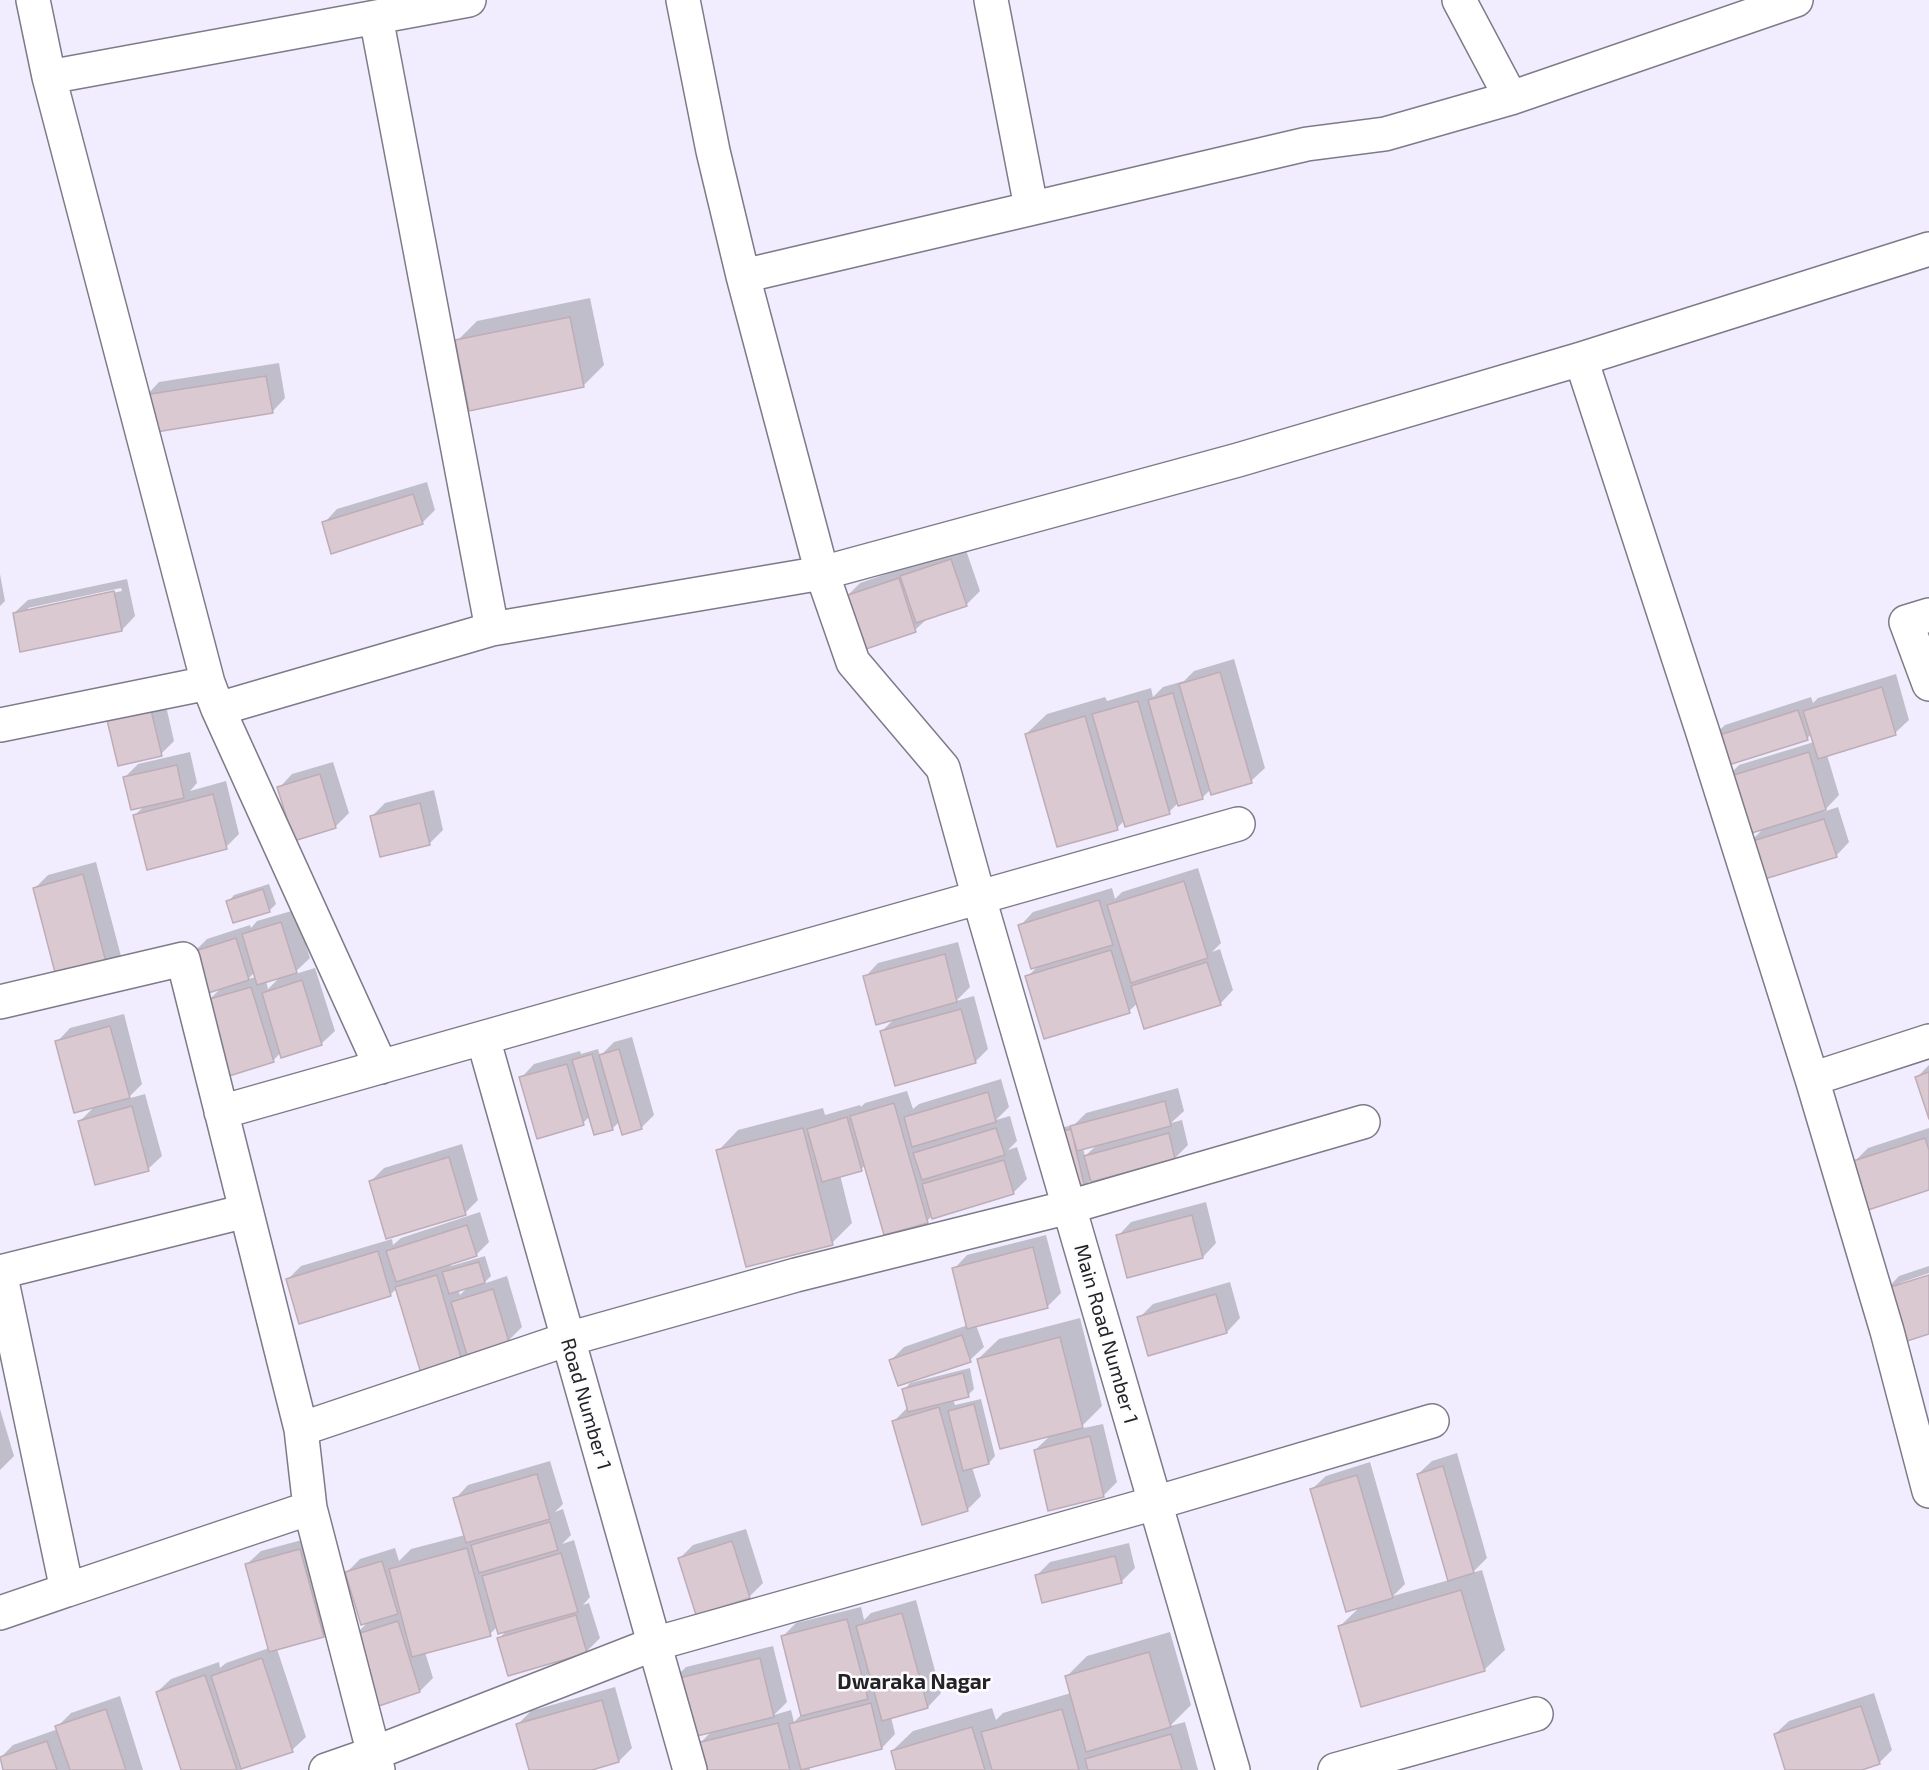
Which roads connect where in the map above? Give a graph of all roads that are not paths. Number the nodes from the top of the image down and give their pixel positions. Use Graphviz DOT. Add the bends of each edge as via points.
graph roads {
  1 [pos="33,0"];
  2 [pos="469,0"];
  3 [pos="683,0"];
  4 [pos="991,0"];
  5 [pos="1459,0"];
  6 [pos="1784,2"];
  7 [pos="376,17"];
  8 [pos="50,77"];
  9 [pos="1511,98"];
  10 [pos="1031,207"];
  11 [pos="1929,249"];
  12 [pos="743,276"];
  13 [pos="1581,359"];
  14 [pos="822,573"];
  15 [pos="1929,615"];
  16 [pos="492,629"];
  17 [pos="1929,684"];
  18 [pos="213,696"];
  19 [pos="0,724"];
  20 [pos="1238,824"];
  21 [pos="979,898"];
  22 [pos="0,1002"];
  23 [pos="483,1038"];
  24 [pos="1929,1041"];
  25 [pos="381,1067"];
  26 [pos="1812,1079"];
  27 [pos="221,1113"];
  28 [pos="1363,1122"];
  29 [pos="1069,1207"];
  30 [pos="246,1211"];
  31 [pos="0,1272"];
  32 [pos="568,1339"];
  33 [pos="1432,1421"];
  34 [pos="302,1429"];
  35 [pos="1929,1491"];
  36 [pos="1155,1503"];
  37 [pos="310,1508"];
  38 [pos="67,1590"];
  39 [pos="0,1613"];
  40 [pos="654,1644"];
  41 [pos="1536,1714"];
  42 [pos="375,1762"];
  43 [pos="326,1770"];
  44 [pos="690,1770"];
  45 [pos="1233,1770"];
  46 [pos="1335,1770"];
  1 -- 8 [label="street"];
  2 -- 7 [label="street"];
  3 -- 12 [label="street, Main Road Number 1"];
  4 -- 10 [label="street"];
  5 -- 9 [label="street"];
  6 -- 9 [label="street"];
  7 -- 8 [label="street"];
  7 -- 16 [label="street"];
  8 -- 18 [label="street"];
  9 -- 10 [label="street" via="1385,134 1307,144"];
  10 -- 12 [label="street"];
  11 -- 13 [label="street"];
  12 -- 14 [label="street, Main Road Number 1"];
  13 -- 14 [label="street" via="1238,460"];
  13 -- 26 [label="street"];
  14 -- 16 [label="street"];
  14 -- 21 [label="street, Main Road Number 1" via="853,662 943,768"];
  15 -- 17 [label="street" via="1906,622"];
  16 -- 18 [label="street"];
  18 -- 19 [label="street"];
  18 -- 25 [label="street"];
  20 -- 21 [label="street"];
  21 -- 23 [label="street"];
  21 -- 29 [label="street, Main Road Number 1"];
  22 -- 27 [label="street" via="183,959"];
  23 -- 25 [label="street"];
  23 -- 32 [label="street, Road Number 1"];
  24 -- 26 [label="street"];
  25 -- 27 [label="street"];
  26 -- 35 [label="street" via="1887,1331"];
  27 -- 30 [label="street"];
  28 -- 29 [label="street"];
  29 -- 32 [label="street" via="796,1275"];
  29 -- 36 [label="street, Main Road Number 1"];
  30 -- 31 [label="street"];
  30 -- 34 [label="street"];
  31 -- 38 [label="street"];
  32 -- 34 [label="street"];
  32 -- 40 [label="street, Road Number 1"];
  33 -- 36 [label="street"];
  34 -- 37 [label="street"];
  36 -- 40 [label="street"];
  36 -- 45 [label="street, Main Road Number 1"];
  37 -- 38 [label="street"];
  37 -- 42 [label="street"];
  38 -- 39 [label="street"];
  40 -- 42 [label="street"];
  40 -- 44 [label="street, Road Number 1"];
  41 -- 46 [label="street"];
  42 -- 43 [label="street"];
}
